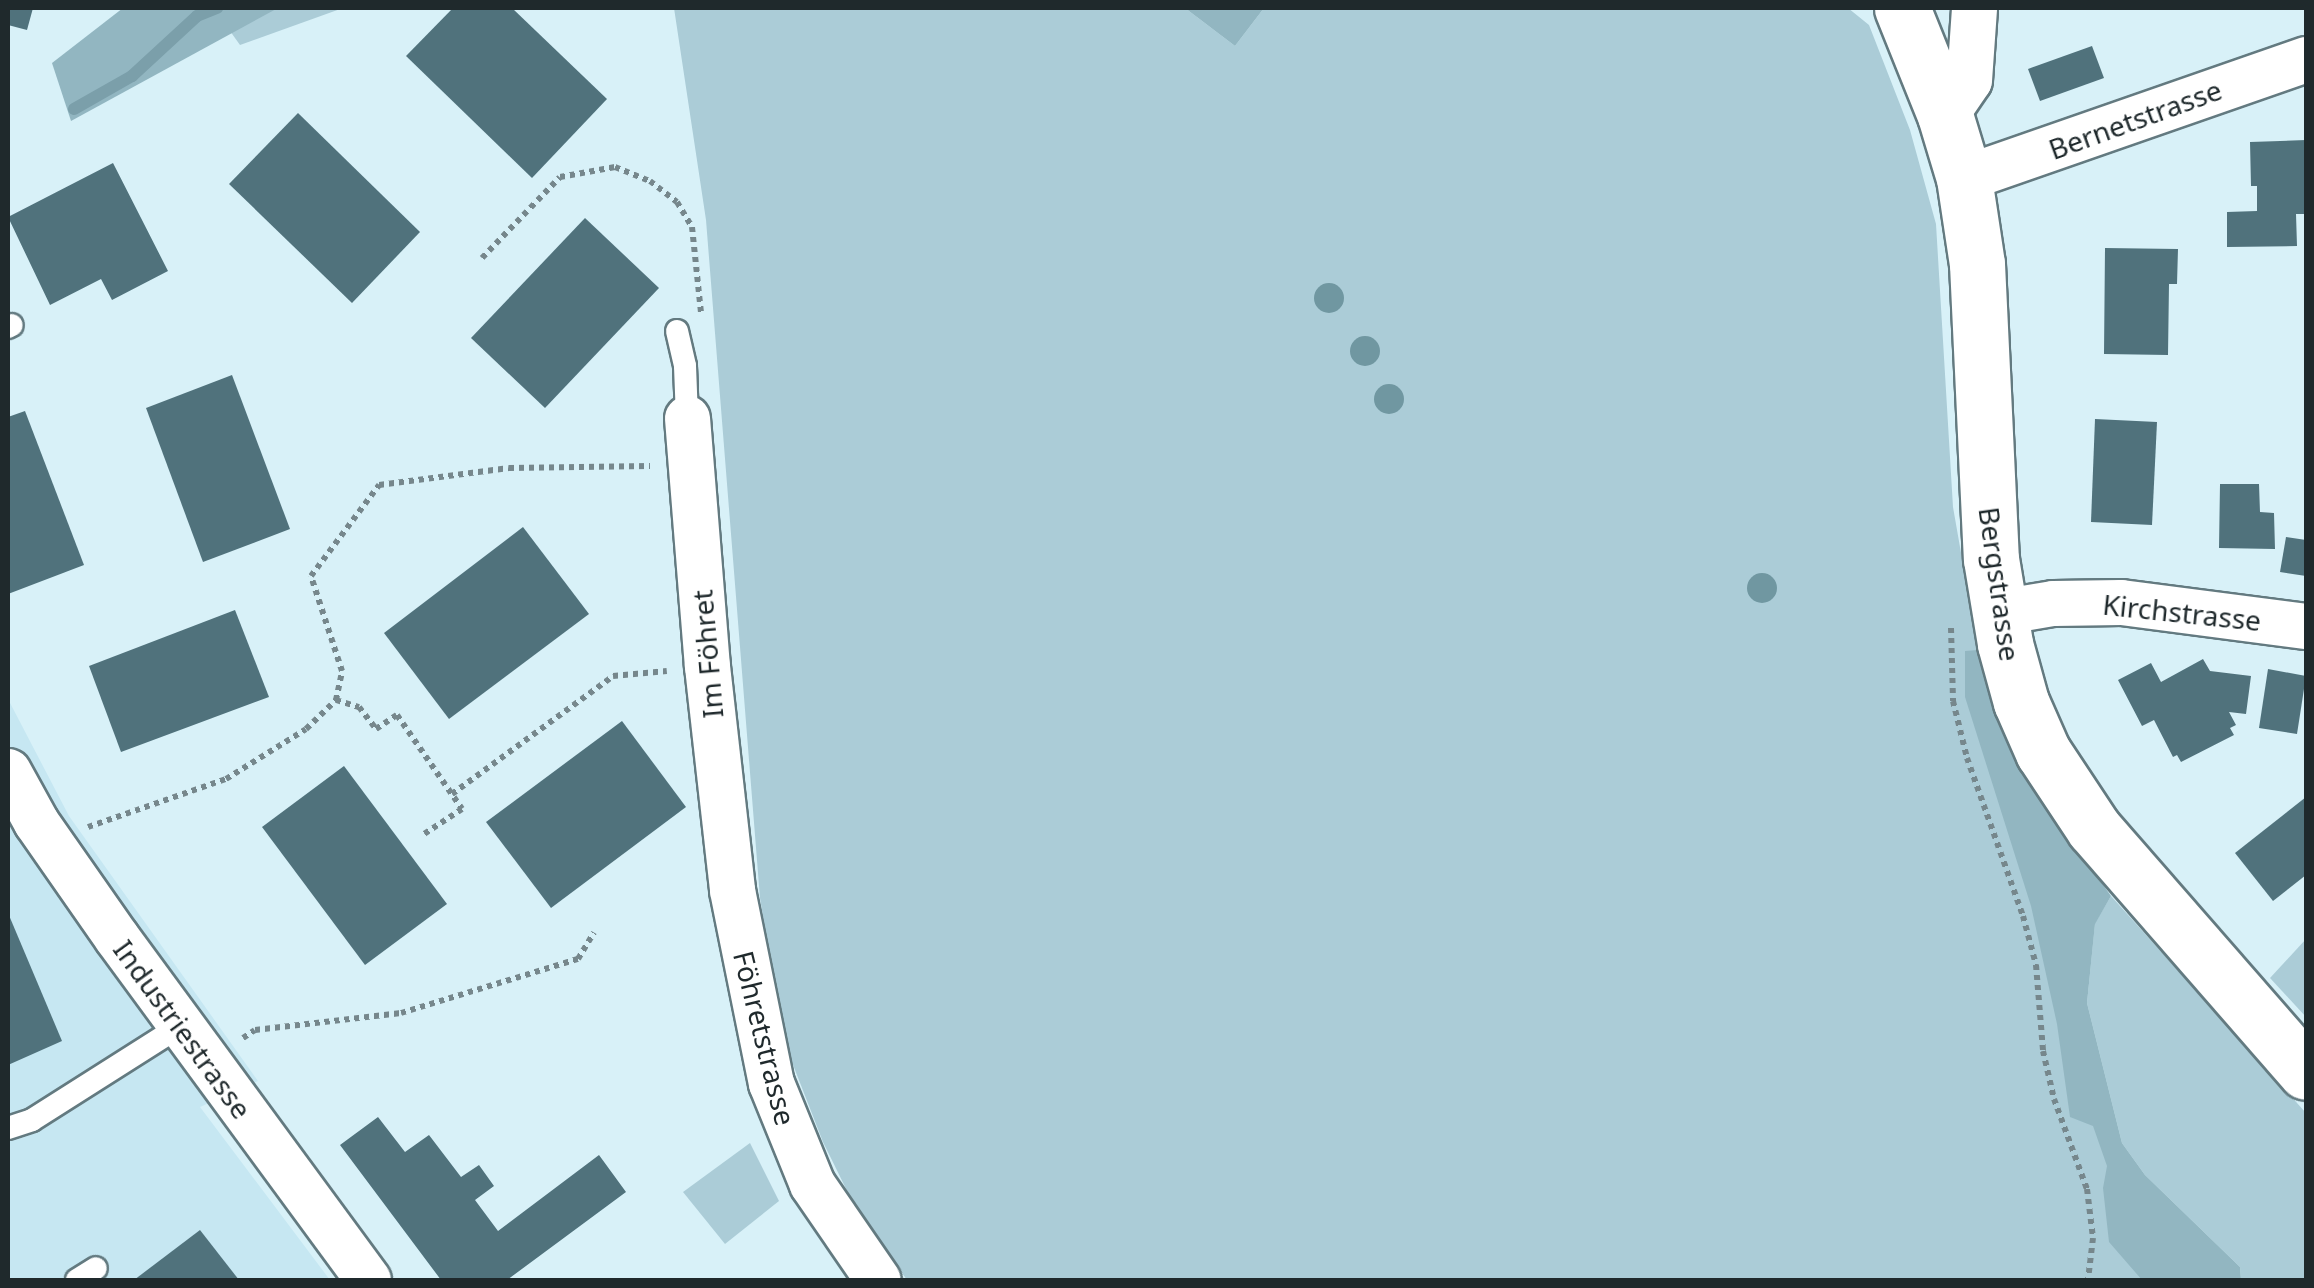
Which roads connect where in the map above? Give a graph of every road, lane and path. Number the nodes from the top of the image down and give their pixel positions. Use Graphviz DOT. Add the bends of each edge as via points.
graph roads {
  1 [pos="1902,8"];
  2 [pos="1974,8"];
  3 [pos="2306,59"];
  4 [pos="1945,114"];
  5 [pos="1964,178"];
  6 [pos="482,258"];
  7 [pos="702,323"];
  8 [pos="676,330"];
  9 [pos="689,439"];
  10 [pos="1998,612"];
  11 [pos="2306,626"];
  12 [pos="707,666"];
  13 [pos="336,700"];
  14 [pos="8,772"];
  15 [pos="452,794"];
  16 [pos="424,834"];
  17 [pos="52,845"];
  18 [pos="732,890"];
  19 [pos="594,932"];
  20 [pos="180,1026"];
  21 [pos="208,1063"];
  22 [pos="2306,1072"];
  23 [pos="8,1128"];
  24 [pos="368,1280"];
  25 [pos="878,1280"];
  1 -- 4 [label="street, Bergstrasse"];
  2 -- 4 [label="street" via="1969,80"];
  3 -- 5 [label="street, Bernetstrasse"];
  4 -- 5 [label="street, Bergstrasse"];
  5 -- 10 [label="street, Bergstrasse" via="1976,264"];
  6 -- 7 [label="path" via="560,177 615,167 678,202 692,227"];
  8 -- 9 [label="lane" via="686,366"];
  9 -- 12 [label="street, Im Föhret"];
  9 -- 13 [label="path" via="635,468 509,468 379,485 311,576 342,671"];
  10 -- 11 [label="street, Kirchstrasse" via="2121,602"];
  10 -- 22 [label="street, Bergstrasse" via="2021,702 2073,800"];
  12 -- 15 [label="path" via="613,676"];
  12 -- 18 [label="street, Im Föhret"];
  13 -- 15 [label="path" via="359,707 376,730 396,715"];
  13 -- 17 [label="path" via="306,729 226,779"];
  14 -- 17 [label="street, Industriestrasse"];
  15 -- 16 [label="path" via="462,809"];
  17 -- 20 [label="street, Industriestrasse"];
  18 -- 25 [label="street, Föhretstrasse" via="788,1135 828,1214"];
  19 -- 21 [label="path" via="578,960 401,1013 255,1030"];
  20 -- 21 [label="street, Industriestrasse"];
  20 -- 23 [label="lane" via="32,1120"];
  21 -- 24 [label="street, Industriestrasse"];
}
